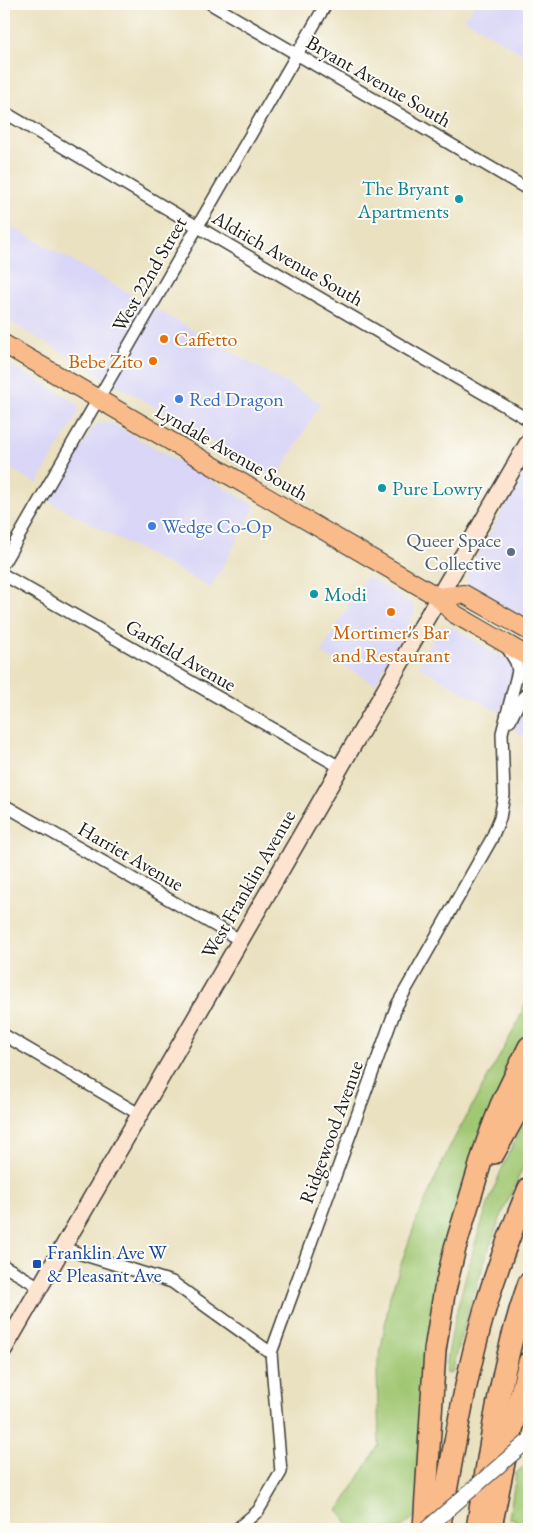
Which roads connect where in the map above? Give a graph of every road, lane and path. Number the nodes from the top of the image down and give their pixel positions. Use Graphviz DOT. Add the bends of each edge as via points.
graph roads {
  1 [pos="211,4"];
  2 [pos="326,4"];
  3 [pos="297,54"];
  4 [pos="4,112"];
  5 [pos="529,190"];
  6 [pos="197,227"];
  7 [pos="4,344"];
  8 [pos="98,399"];
  9 [pos="529,420"];
  10 [pos="529,441"];
  11 [pos="4,562"];
  12 [pos="4,575"];
  13 [pos="438,597"];
  14 [pos="529,631"];
  15 [pos="504,643"];
  16 [pos="529,657"];
  17 [pos="529,691"];
  18 [pos="502,754"];
  19 [pos="340,767"];
  20 [pos="4,805"];
  21 [pos="240,940"];
  22 [pos="4,1035"];
  23 [pos="529,1047"];
  24 [pos="529,1090"];
  25 [pos="139,1114"];
  26 [pos="529,1188"];
  27 [pos="62,1248"];
  28 [pos="4,1266"];
  29 [pos="529,1283"];
  30 [pos="40,1287"];
  31 [pos="444,1294"];
  32 [pos="4,1349"];
  33 [pos="271,1353"];
  34 [pos="529,1362"];
  35 [pos="529,1440"];
  36 [pos="237,1529"];
  37 [pos="425,1529"];
  38 [pos="440,1529"];
  39 [pos="478,1529"];
  40 [pos="491,1529"];
  1 -- 3 [label="street, Bryant Avenue South"];
  2 -- 3 [label="street, West 22nd Street"];
  3 -- 5 [label="street, Bryant Avenue South"];
  3 -- 6 [label="street, West 22nd Street"];
  4 -- 6 [label="street, Aldrich Avenue South"];
  6 -- 8 [label="street, West 22nd Street"];
  6 -- 9 [label="street, Aldrich Avenue South"];
  7 -- 8 [label="main road, Lyndale Avenue South"];
  8 -- 11 [label="street, West 22nd Street"];
  8 -- 13 [label="main road, Lyndale Avenue South"];
  10 -- 13 [label="main road, West Franklin Avenue"];
  12 -- 19 [label="street, Garfield Avenue"];
  13 -- 14 [label="main road" via="464,594"];
  13 -- 15 [label="main road, Lyndale Avenue South" via="453,613"];
  13 -- 19 [label="main road, West Franklin Avenue"];
  15 -- 16 [label="main road, Lyndale Avenue South"];
  15 -- 18 [label="street, Ridgewood Avenue" via="518,671 503,727"];
  17 -- 18 [label="street, Ridgewood Avenue" via="511,718"];
  18 -- 33 [label="street, Ridgewood Avenue" via="504,795 500,818 491,840 397,1005"];
  19 -- 21 [label="main road, West Franklin Avenue"];
  20 -- 21 [label="street, Harriet Avenue"];
  21 -- 25 [label="main road, West Franklin Avenue"];
  22 -- 25 [label="street"];
  23 -- 31 [label="highway" via="486,1145"];
  24 -- 31 [label="highway" via="483,1177"];
  25 -- 27 [label="main road, West Franklin Avenue"];
  26 -- 38 [label="highway" via="482,1318 460,1411"];
  27 -- 30 [label="main road, West Franklin Avenue"];
  27 -- 33 [label="street" via="172,1282"];
  28 -- 30 [label="street"];
  29 -- 39 [label="highway" via="503,1377"];
  30 -- 32 [label="main road, West Franklin Avenue"];
  31 -- 37 [label="highway" via="435,1350"];
  33 -- 36 [label="street, Ridgewood Avenue" via="281,1472 258,1511"];
  34 -- 40 [label="highway"];
  35 -- 37 [label="street, bridge"];
}
